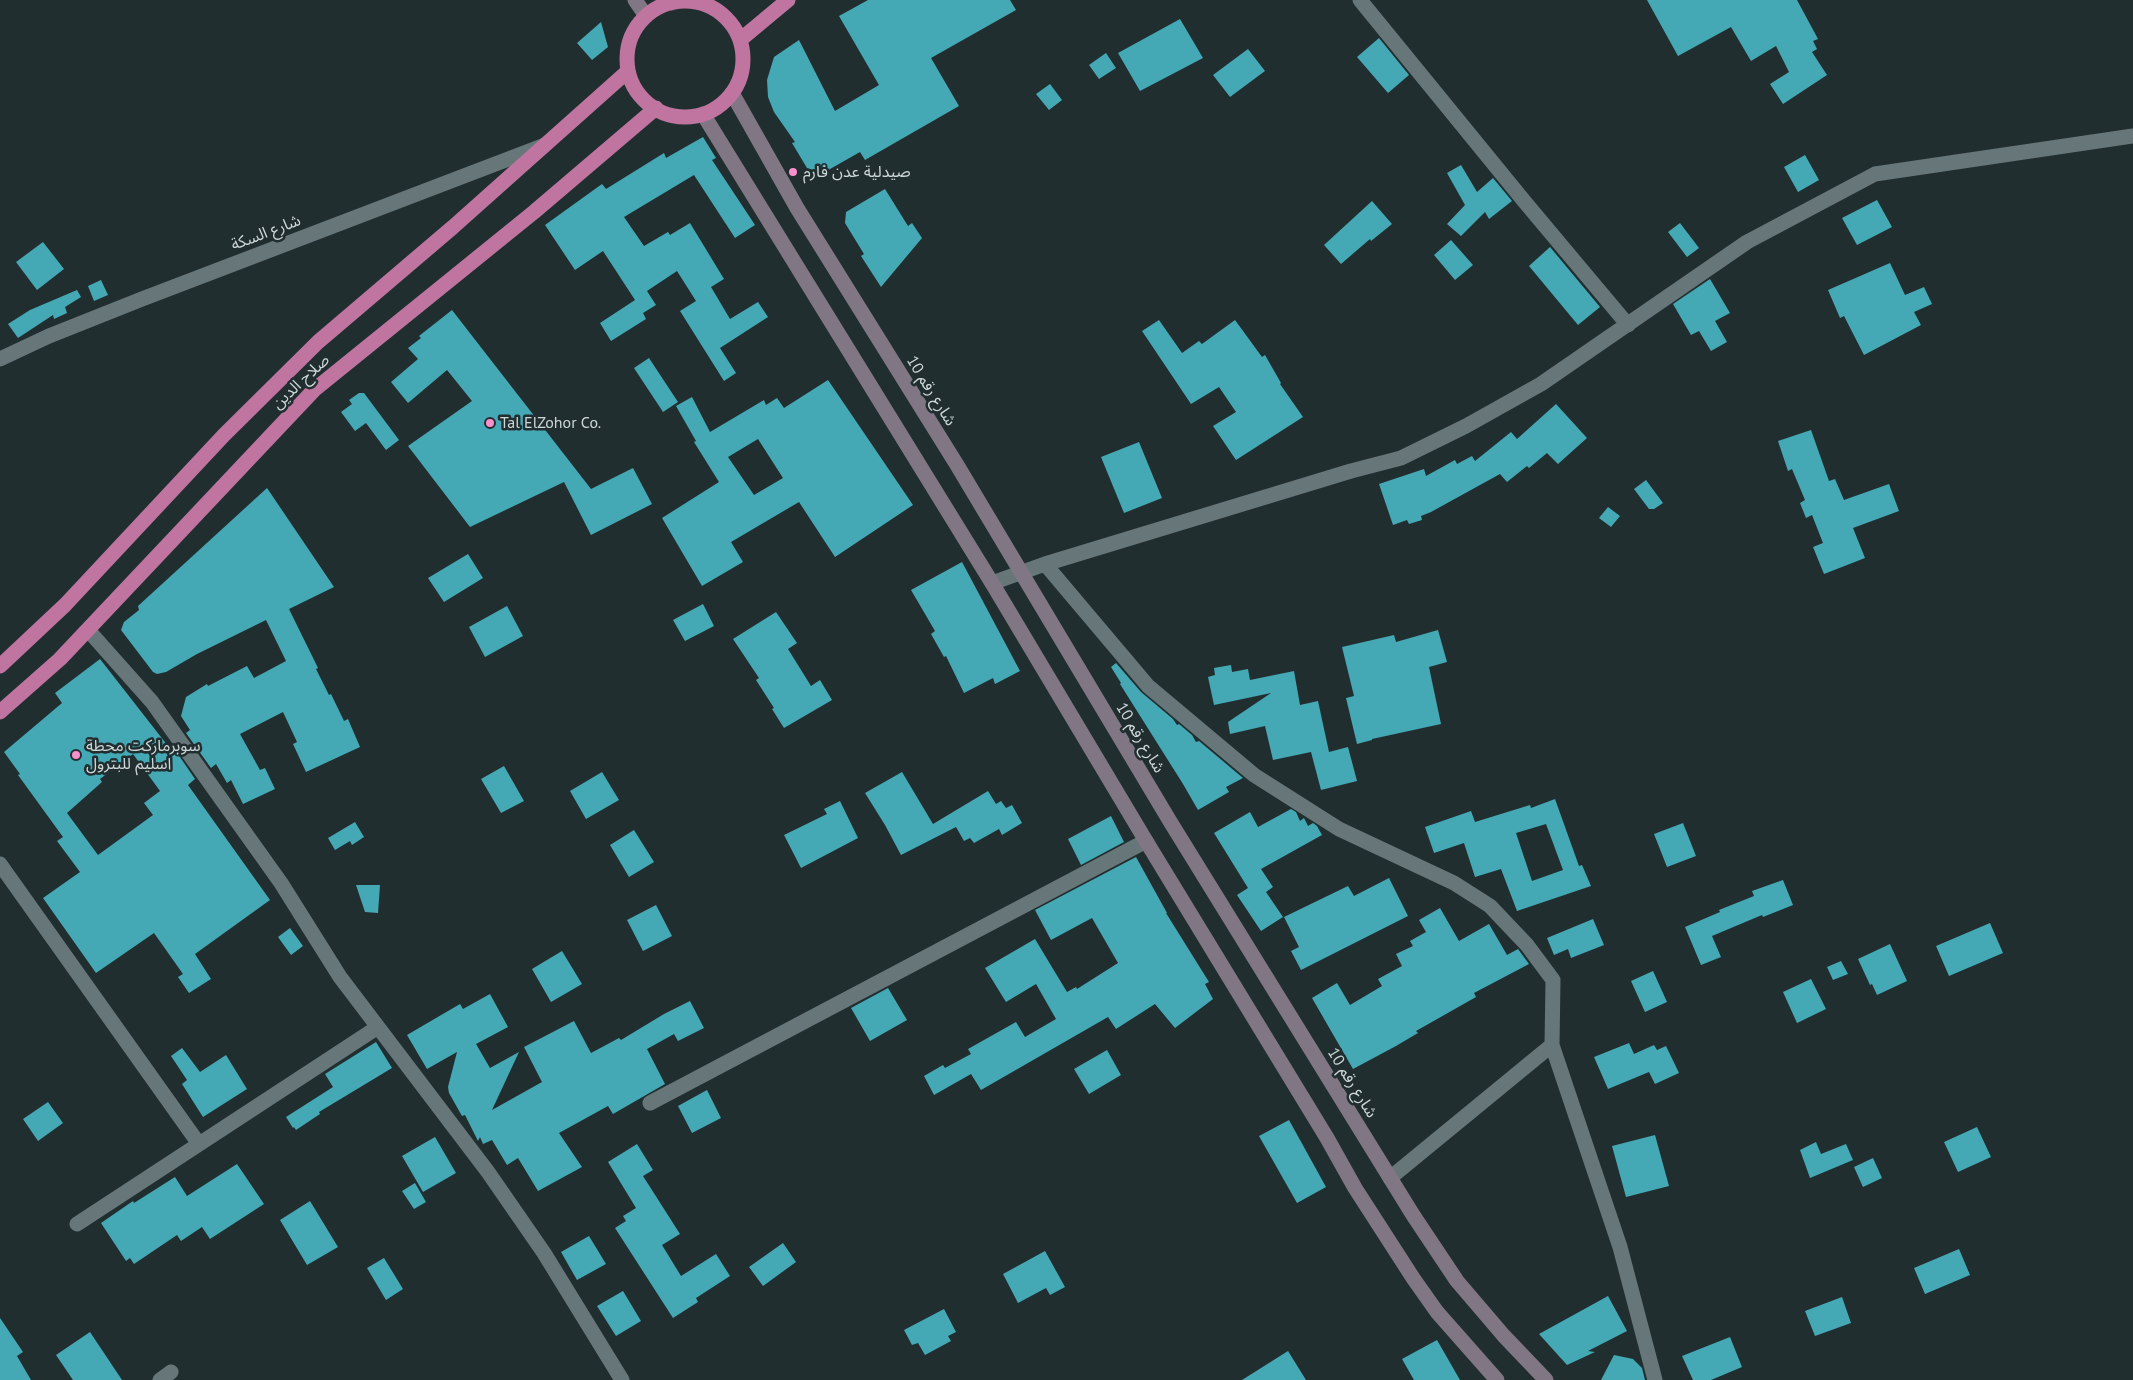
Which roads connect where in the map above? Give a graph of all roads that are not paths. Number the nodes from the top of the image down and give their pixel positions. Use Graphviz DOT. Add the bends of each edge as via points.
graph roads {
  1 [pos="635,0"];
  2 [pos="788,0"];
  3 [pos="1360,0"];
  4 [pos="670,1"];
  5 [pos="689,1"];
  6 [pos="646,16"];
  7 [pos="740,40"];
  8 [pos="628,71"];
  9 [pos="732,94"];
  10 [pos="656,108"];
  11 [pos="703,114"];
  12 [pos="2133,136"];
  13 [pos="546,144"];
  14 [pos="1628,325"];
  15 [pos="0,359"];
  16 [pos="1044,564"];
  17 [pos="1022,572"];
  18 [pos="992,583"];
  19 [pos="88,630"];
  20 [pos="0,666"];
  21 [pos="0,712"];
  22 [pos="1146,841"];
  23 [pos="0,864"];
  24 [pos="378,1027"];
  25 [pos="1552,1045"];
  26 [pos="650,1103"];
  27 [pos="199,1144"];
  28 [pos="1390,1178"];
  29 [pos="77,1224"];
  30 [pos="622,1380"];
  31 [pos="1497,1380"];
  32 [pos="1546,1380"];
  33 [pos="1655,1380"];
  1 -- 6 [label="main road"];
  2 -- 7 [label="highway"];
  3 -- 14 [label="street"];
  4 -- 5 [label="highway"];
  4 -- 6 [label="highway"];
  5 -- 7 [label="highway" via="719,12"];
  6 -- 8 [label="highway" via="634,32 628,51"];
  7 -- 9 [label="highway" via="744,58 741,77"];
  8 -- 10 [label="highway" via="635,89"];
  8 -- 13 [label="highway, صلاح الدين"];
  9 -- 11 [label="highway" via="720,106"];
  9 -- 17 [label="main road, شارع رقم 10" via="797,208"];
  10 -- 11 [label="highway" via="684,117"];
  10 -- 19 [label="highway, صلاح الدين" via="534,212 314,390"];
  11 -- 18 [label="main road"];
  12 -- 14 [label="street" via="1875,174 1748,242"];
  13 -- 15 [label="street, شارع السكة" via="142,299"];
  13 -- 20 [label="highway, صلاح الدين" via="318,342 224,435 65,604"];
  14 -- 16 [label="street" via="1541,384 1401,458"];
  16 -- 17 [label="street"];
  16 -- 25 [label="street" via="1148,686 1254,775 1339,829 1454,883 1490,906 1527,945 1553,980"];
  17 -- 18 [label="street"];
  17 -- 28 [label="main road, شارع رقم 10"];
  18 -- 22 [label="main road"];
  19 -- 21 [label="highway, صلاح الدين" via="60,660"];
  19 -- 24 [label="street" via="152,702 281,882 340,977"];
  22 -- 26 [label="street"];
  22 -- 31 [label="main road" via="1355,1188 1413,1278 1437,1312"];
  23 -- 27 [label="street"];
  24 -- 27 [label="street"];
  24 -- 30 [label="street" via="494,1180"];
  25 -- 28 [label="street"];
  25 -- 33 [label="street" via="1620,1247"];
  27 -- 29 [label="street"];
  28 -- 32 [label="main road, شارع رقم 10" via="1457,1281"];
}
